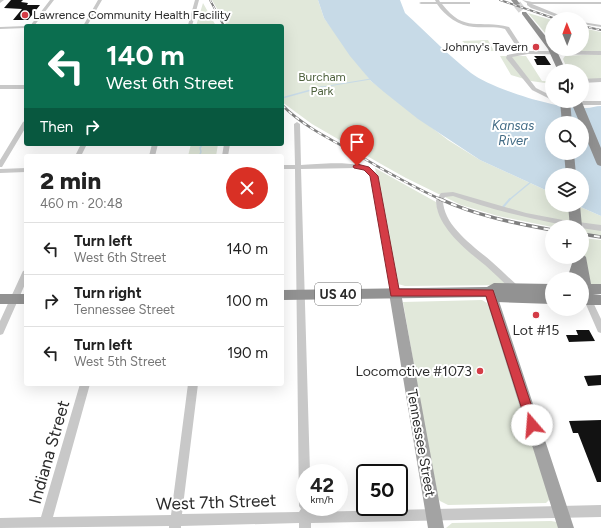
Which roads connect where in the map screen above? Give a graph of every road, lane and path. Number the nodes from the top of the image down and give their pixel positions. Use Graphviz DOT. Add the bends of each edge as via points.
graph roads {
  1 [pos="52,0"];
  2 [pos="100,0"];
  3 [pos="197,0"];
  4 [pos="524,0"];
  5 [pos="438,2"];
  6 [pos="421,3"];
  7 [pos="468,3"];
  8 [pos="530,3"];
  9 [pos="601,3"];
  10 [pos="547,12"];
  11 [pos="524,13"];
  12 [pos="34,24"];
  13 [pos="85,24"];
  14 [pos="191,24"];
  15 [pos="589,24"];
  16 [pos="601,26"];
  17 [pos="24,27"];
  18 [pos="0,28"];
  19 [pos="545,40"];
  20 [pos="545,51"];
  21 [pos="528,52"];
  22 [pos="589,52"];
  23 [pos="601,53"];
  24 [pos="601,80"];
  25 [pos="589,81"];
  26 [pos="0,87"];
  27 [pos="24,87"];
  28 [pos="545,94"];
  29 [pos="589,103"];
  30 [pos="601,103"];
  31 [pos="579,108"];
  32 [pos="297,124"];
  33 [pos="24,125"];
  34 [pos="601,161"];
  35 [pos="0,165"];
  36 [pos="284,167"];
  37 [pos="298,167"];
  38 [pos="24,170"];
  39 [pos="0,171"];
  40 [pos="601,228"];
  41 [pos="24,282"];
  42 [pos="515,288"];
  43 [pos="601,289"];
  44 [pos="545,291"];
  45 [pos="490,292"];
  46 [pos="545,292"];
  47 [pos="395,293"];
  48 [pos="589,293"];
  49 [pos="284,295"];
  50 [pos="300,295"];
  51 [pos="589,296"];
  52 [pos="0,299"];
  53 [pos="20,299"];
  54 [pos="601,300"];
  55 [pos="589,304"];
  56 [pos="601,329"];
  57 [pos="0,331"];
  58 [pos="84,386"];
  59 [pos="194,386"];
  60 [pos="304,464"];
  61 [pos="601,511"];
  62 [pos="560,512"];
  63 [pos="296,515"];
  64 [pos="342,516"];
  65 [pos="434,521"];
  66 [pos="0,524"];
  67 [pos="175,524"];
  68 [pos="45,526"];
  69 [pos="566,528"];
  1 -- 12 [label="street"];
  2 -- 13 [label="street"];
  3 -- 14 [label="street"];
  4 -- 8 [label="street"];
  5 -- 6 [label="street"];
  5 -- 7 [label="street"];
  5 -- 21 [label="street" via="458,23 509,30 521,49"];
  8 -- 9 [label="street"];
  8 -- 10 [label="street" via="533,7"];
  11 -- 19 [label="highway"];
  15 -- 16 [label="street"];
  17 -- 18 [label="street"];
  20 -- 21 [label="street"];
  21 -- 28 [label="street" via="511,54 509,58 534,89"];
  22 -- 23 [label="street"];
  24 -- 25 [label="street"];
  26 -- 27 [label="street"];
  29 -- 30 [label="street"];
  31 -- 34 [label="highway, bridge"];
  32 -- 37 [label="street"];
  33 -- 35 [label="street"];
  36 -- 37 [label="street"];
  37 -- 47 [label="street, Tennessee Street" via="357,166 370,170 374,177"];
  37 -- 50 [label="street"];
  38 -- 39 [label="street"];
  40 -- 42 [label="street" via="520,215 453,194 444,195 439,199 440,210 456,234"];
  41 -- 53 [label="street"];
  42 -- 44 [label="highway, US 40"];
  42 -- 45 [label="highway, US 40" via="494,288"];
  43 -- 48 [label="highway"];
  45 -- 46 [label="highway, US 40" via="497,297"];
  45 -- 47 [label="highway, US 40"];
  45 -- 62 [label="main road"];
  47 -- 50 [label="highway, US 40"];
  47 -- 65 [label="main road, Tennessee Street"];
  49 -- 50 [label="highway, US 40"];
  50 -- 60 [label="street"];
  51 -- 54 [label="highway"];
  52 -- 53 [label="highway"];
  53 -- 57 [label="street"];
  55 -- 56 [label="street"];
  58 -- 68 [label="street, Indiana Street"];
  59 -- 67 [label="street"];
  61 -- 62 [label="street, West 7th Street"];
  62 -- 65 [label="street, West 7th Street"];
  62 -- 69 [label="main road"];
  63 -- 67 [label="street, West 7th Street"];
  64 -- 65 [label="street, West 7th Street"];
  66 -- 68 [label="street, West 7th Street"];
  67 -- 68 [label="street, West 7th Street"];
}
